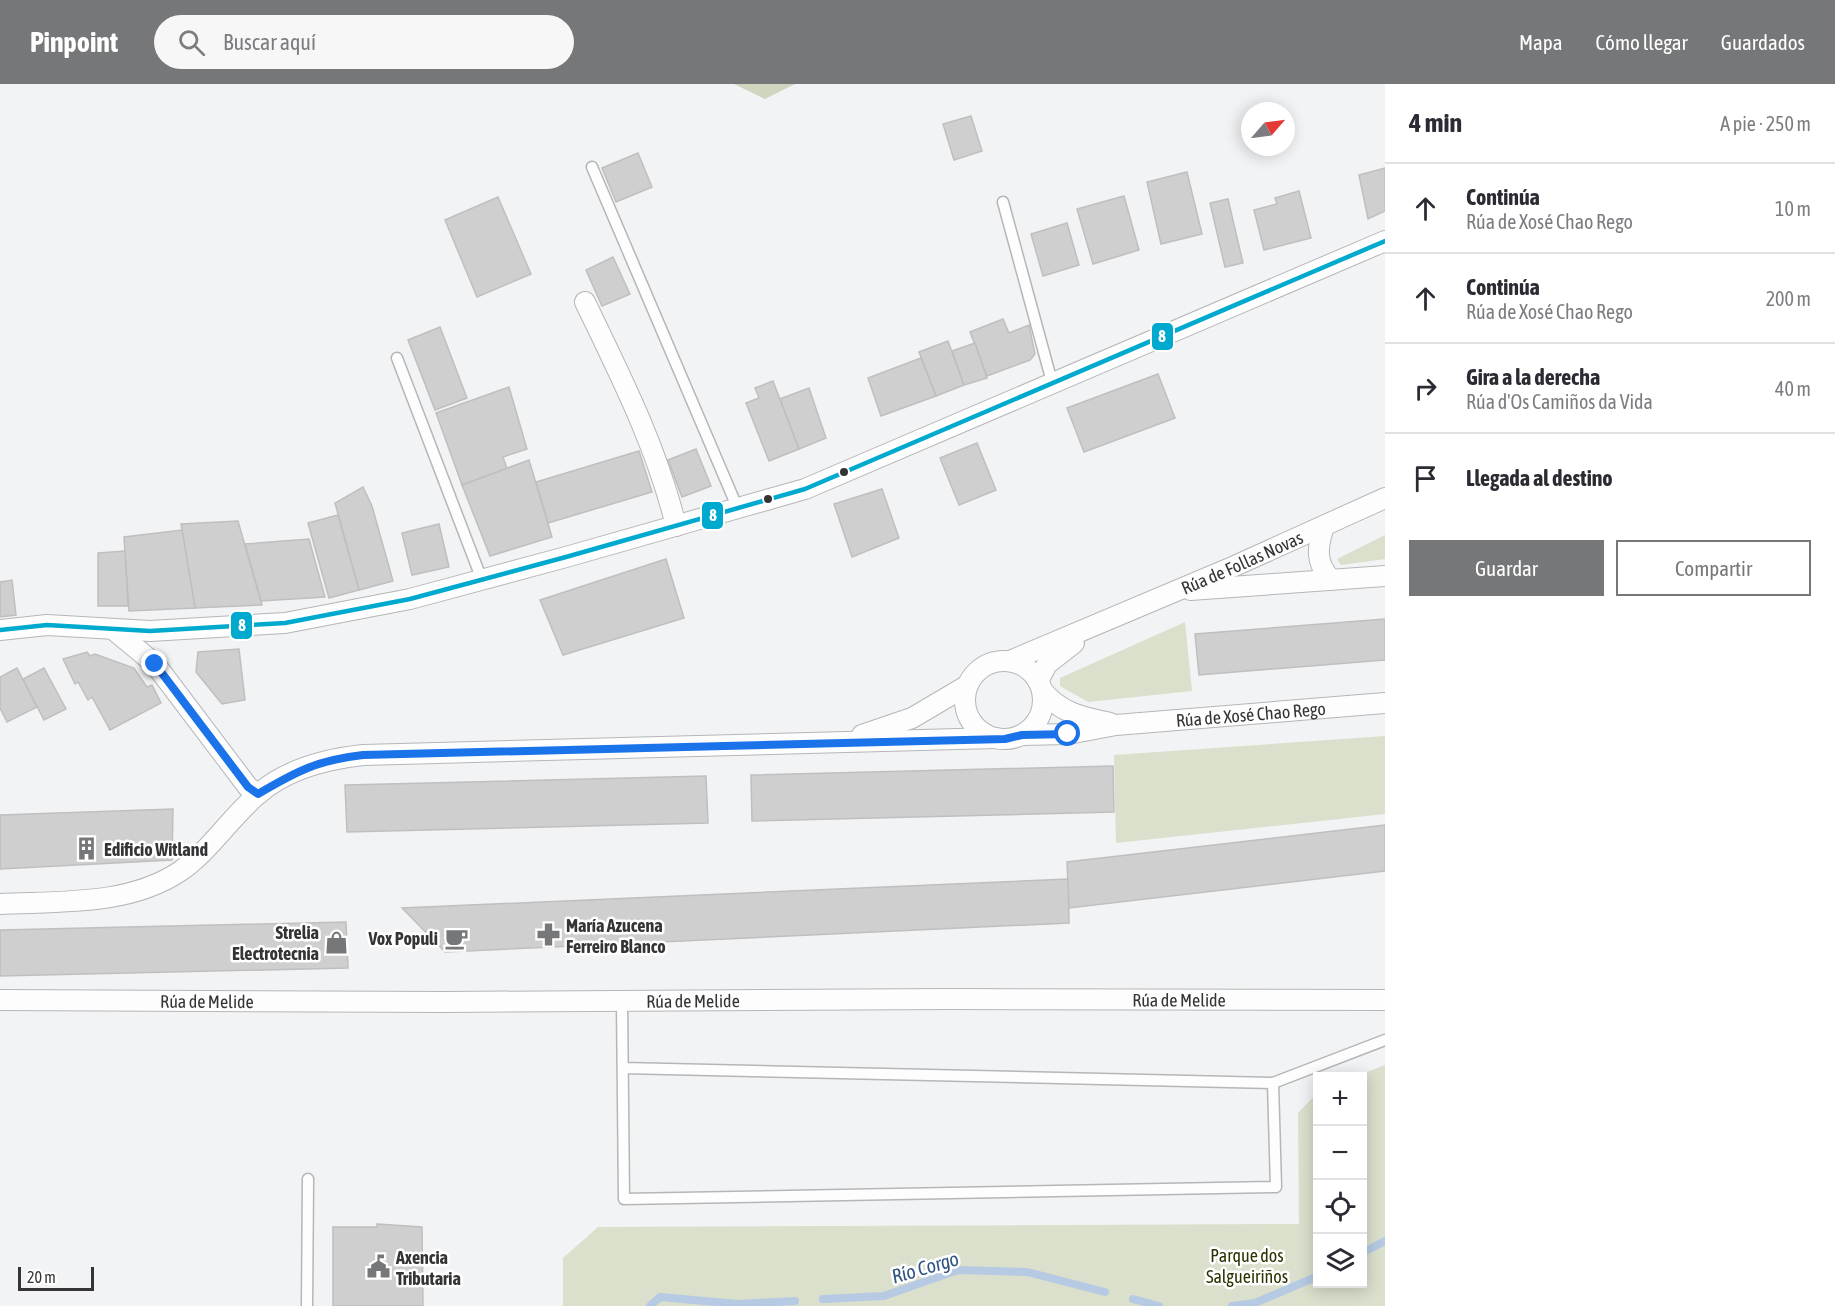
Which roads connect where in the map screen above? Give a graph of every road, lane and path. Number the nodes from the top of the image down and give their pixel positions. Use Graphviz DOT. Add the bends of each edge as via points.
graph roads {
  1 [pos="592,167"];
  2 [pos="1003,202"];
  3 [pos="1385,241"];
  4 [pos="585,302"];
  5 [pos="397,358"];
  6 [pos="1052,382"];
  7 [pos="1385,498"];
  8 [pos="738,508"];
  9 [pos="676,526"];
  10 [pos="1324,526"];
  11 [pos="1385,576"];
  12 [pos="482,580"];
  13 [pos="1331,580"];
  14 [pos="1175,592"];
  15 [pos="1099,624"];
  16 [pos="0,630"];
  17 [pos="114,630"];
  18 [pos="150,631"];
  19 [pos="1010,661"];
  20 [pos="155,664"];
  21 [pos="968,685"];
  22 [pos="1040,686"];
  23 [pos="1385,703"];
  24 [pos="1116,724"];
  25 [pos="1022,735"];
  26 [pos="996,738"];
  27 [pos="843,741"];
  28 [pos="258,794"];
  29 [pos="0,904"];
  30 [pos="0,1000"];
  31 [pos="1385,1000"];
  32 [pos="622,1002"];
  33 [pos="1385,1040"];
  34 [pos="623,1068"];
  35 [pos="1273,1083"];
  36 [pos="308,1179"];
  37 [pos="307,1306"];
  1 -- 8 [label="lane"];
  2 -- 6 [label="lane"];
  3 -- 6 [label="street"];
  4 -- 9 [label="street" via="648,436"];
  5 -- 12 [label="lane"];
  6 -- 8 [label="street" via="805,489"];
  7 -- 10 [label="street, Rúa de Follas Novas"];
  8 -- 9 [label="street"];
  9 -- 12 [label="street"];
  10 -- 13 [label="street" via="1318,560"];
  10 -- 14 [label="street, Rúa de Follas Novas"];
  11 -- 13 [label="street"];
  12 -- 18 [label="street" via="410,599 285,623"];
  13 -- 14 [label="street"];
  14 -- 15 [label="street, Rúa de Follas Novas"];
  15 -- 19 [label="street, Rúa de Follas Novas"];
  15 -- 22 [label="street, Rúa de Follas Novas" via="1047,663"];
  16 -- 17 [label="street" via="47,625"];
  17 -- 18 [label="street"];
  17 -- 20 [label="street"];
  18 -- 20 [label="street"];
  19 -- 21 [label="street" via="985,666"];
  19 -- 22 [label="street" via="1031,672"];
  20 -- 28 [label="street" via="248,787"];
  21 -- 26 [label="street" via="969,718 976,727"];
  21 -- 27 [label="street" via="912,718"];
  22 -- 24 [label="street, Rúa de Xosé Chao Rego" via="1053,705 1071,714"];
  22 -- 25 [label="street" via="1040,716"];
  23 -- 24 [label="street, Rúa de Xosé Chao Rego"];
  24 -- 25 [label="street, Rúa de Xosé Chao Rego" via="1068,734"];
  25 -- 26 [label="street"];
  26 -- 27 [label="street"];
  27 -- 28 [label="street" via="363,755 328,759 296,771"];
  28 -- 29 [label="street" via="212,845 178,872 152,885 112,898"];
  30 -- 32 [label="street, Rúa de Melide"];
  31 -- 32 [label="street, Rúa de Melide"];
  32 -- 34 [label="lane"];
  33 -- 35 [label="lane"];
  34 -- 35 [label="lane"];
  34 -- 35 [label="lane" via="624,1199 1276,1187"];
  36 -- 37 [label="lane"];
}
